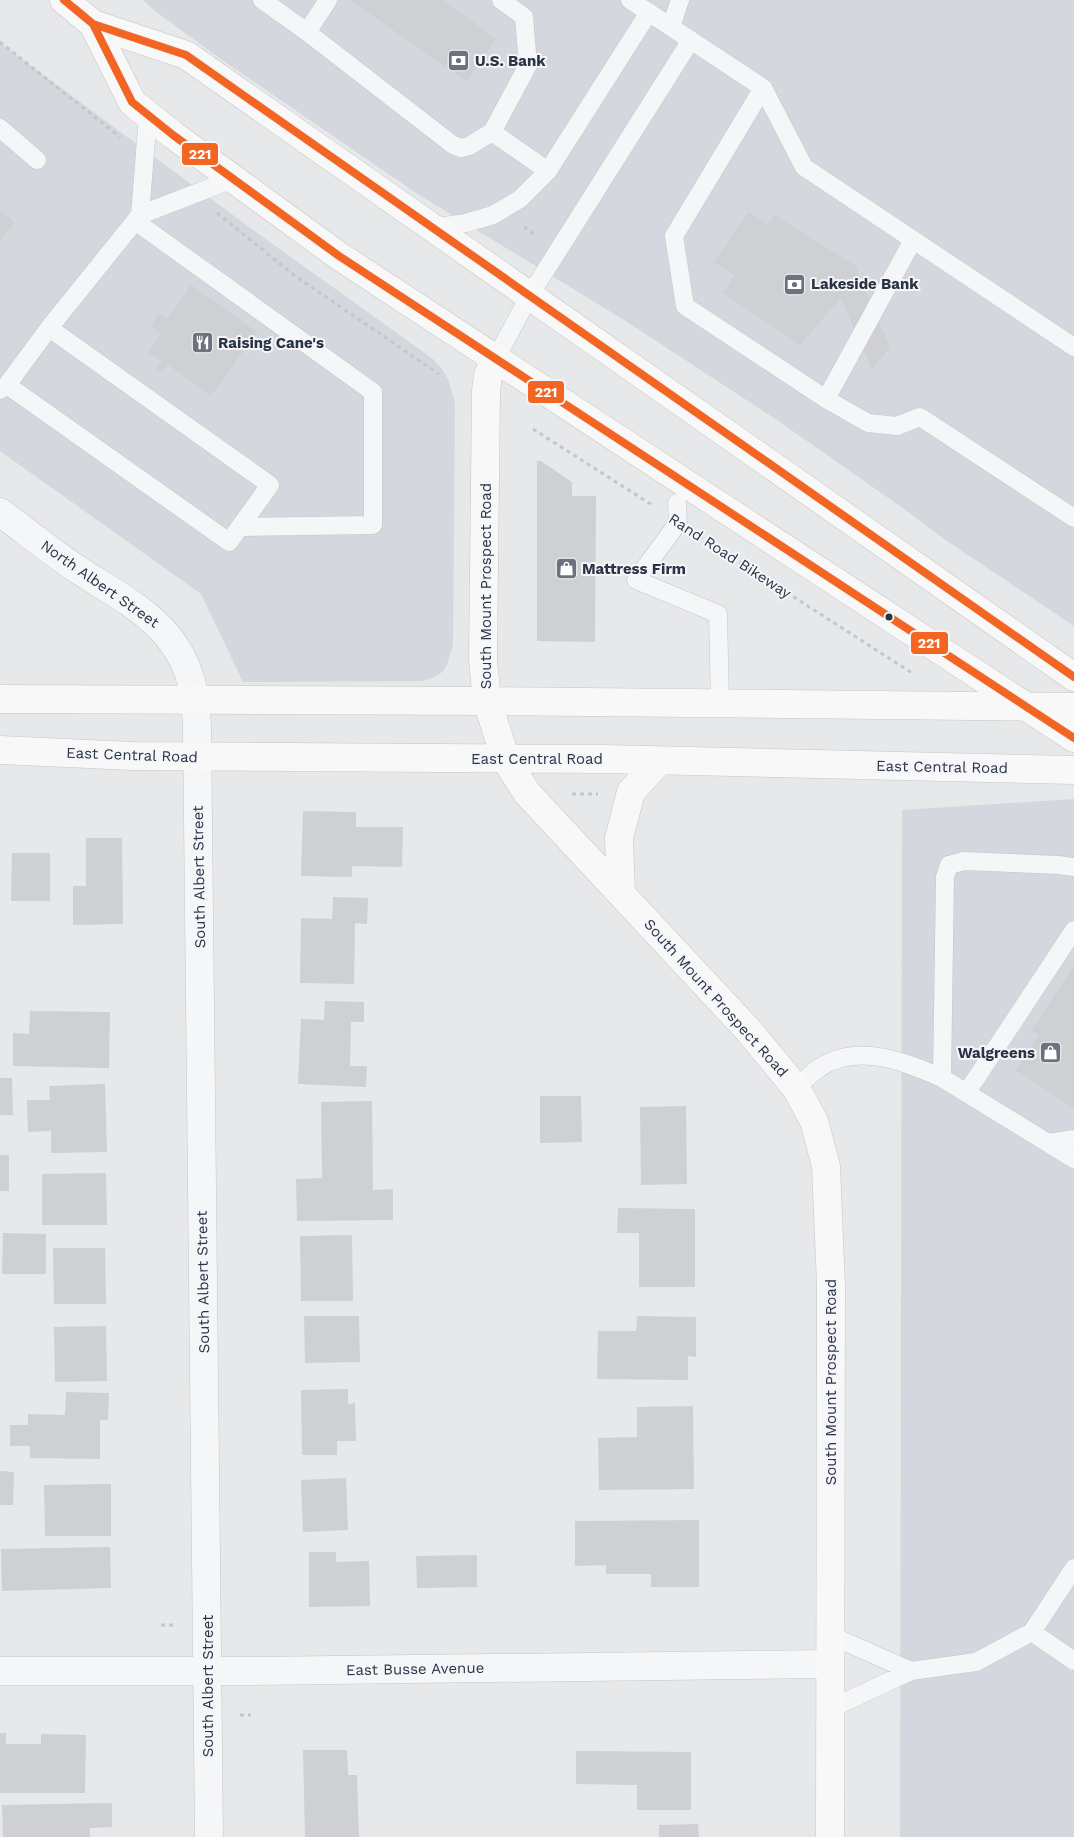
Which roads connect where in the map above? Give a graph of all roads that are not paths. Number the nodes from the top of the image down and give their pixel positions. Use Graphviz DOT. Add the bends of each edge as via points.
graph roads {
  1 [pos="64,0"];
  2 [pos="262,0"];
  3 [pos="328,0"];
  4 [pos="501,0"];
  5 [pos="630,0"];
  6 [pos="680,0"];
  7 [pos="649,12"];
  8 [pos="93,24"];
  9 [pos="671,27"];
  10 [pos="307,32"];
  11 [pos="691,40"];
  12 [pos="763,88"];
  13 [pos="148,115"];
  14 [pos="0,128"];
  15 [pos="492,132"];
  16 [pos="37,160"];
  17 [pos="548,171"];
  18 [pos="233,179"];
  19 [pos="138,218"];
  20 [pos="432,228"];
  21 [pos="913,240"];
  22 [pos="530,295"];
  23 [pos="49,328"];
  24 [pos="1074,347"];
  25 [pos="496,358"];
  26 [pos="3,388"];
  27 [pos="826,399"];
  28 [pos="0,402"];
  29 [pos="677,503"];
  30 [pos="0,512"];
  31 [pos="1074,518"];
  32 [pos="240,527"];
  33 [pos="1074,677"];
  34 [pos="0,699"];
  35 [pos="487,701"];
  36 [pos="720,704"];
  37 [pos="1026,707"];
  38 [pos="1074,707"];
  39 [pos="196,713"];
  40 [pos="1074,738"];
  41 [pos="0,750"];
  42 [pos="197,757"];
  43 [pos="506,760"];
  44 [pos="659,761"];
  45 [pos="1074,770"];
  46 [pos="1074,867"];
  47 [pos="621,892"];
  48 [pos="1074,930"];
  49 [pos="942,1078"];
  50 [pos="796,1088"];
  51 [pos="967,1092"];
  52 [pos="1074,1140"];
  53 [pos="1049,1143"];
  54 [pos="1074,1159"];
  55 [pos="1074,1568"];
  56 [pos="1032,1632"];
  57 [pos="830,1635"];
  58 [pos="1074,1661"];
  59 [pos="830,1664"];
  60 [pos="0,1671"];
  61 [pos="208,1671"];
  62 [pos="911,1671"];
  63 [pos="830,1709"];
  64 [pos="209,1837"];
  65 [pos="830,1837"];
  1 -- 8 [label="main road"];
  2 -- 10 [label="lane"];
  3 -- 10 [label="lane"];
  4 -- 15 [label="lane" via="524,17 528,66"];
  5 -- 7 [label="lane"];
  6 -- 9 [label="lane"];
  7 -- 9 [label="lane"];
  7 -- 17 [label="lane"];
  8 -- 13 [label="main road" via="132,102"];
  8 -- 20 [label="main road" via="186,55"];
  9 -- 11 [label="lane"];
  10 -- 15 [label="lane" via="454,146 469,146"];
  11 -- 12 [label="lane"];
  11 -- 22 [label="lane"];
  12 -- 21 [label="lane" via="804,168"];
  12 -- 27 [label="lane" via="674,236 685,306"];
  13 -- 18 [label="main road"];
  13 -- 19 [label="lane"];
  14 -- 16 [label="lane"];
  15 -- 17 [label="lane"];
  17 -- 20 [label="lane" via="520,199 493,215"];
  18 -- 19 [label="lane"];
  18 -- 25 [label="main road" via="339,256"];
  19 -- 23 [label="lane"];
  19 -- 32 [label="lane" via="373,392 373,525"];
  20 -- 22 [label="main road"];
  21 -- 24 [label="lane"];
  21 -- 27 [label="lane"];
  22 -- 25 [label="lane"];
  22 -- 33 [label="main road"];
  23 -- 26 [label="lane"];
  23 -- 32 [label="lane" via="270,485"];
  25 -- 35 [label="main road, South Mount Prospect Road" via="488,376 486,392 483,660"];
  25 -- 37 [label="main road"];
  26 -- 28 [label="lane"];
  26 -- 32 [label="lane" via="229,542"];
  27 -- 31 [label="lane" via="868,423 897,426 920,417"];
  29 -- 36 [label="lane" via="678,522 636,580 718,614"];
  30 -- 39 [label="street, North Albert Street" via="160,626 177,646 183,660 191,680"];
  34 -- 39 [label="main road"];
  35 -- 36 [label="main road"];
  35 -- 39 [label="main road"];
  35 -- 43 [label="main road, South Mount Prospect Road"];
  36 -- 37 [label="main road"];
  37 -- 38 [label="main road"];
  37 -- 40 [label="main road"];
  39 -- 42 [label="street, South Albert Street"];
  41 -- 42 [label="main road, East Central Road"];
  42 -- 43 [label="main road, East Central Road"];
  42 -- 61 [label="street, South Albert Street"];
  43 -- 44 [label="main road, East Central Road"];
  43 -- 47 [label="main road, South Mount Prospect Road" via="526,793"];
  44 -- 45 [label="main road, East Central Road"];
  44 -- 47 [label="main road" via="631,792 619,838"];
  46 -- 49 [label="lane" via="964,861 950,865 945,877"];
  47 -- 50 [label="main road, South Mount Prospect Road"];
  48 -- 51 [label="lane"];
  49 -- 50 [label="lane" via="908,1064 875,1056 845,1057 820,1068"];
  49 -- 51 [label="lane"];
  50 -- 57 [label="main road, South Mount Prospect Road" via="814,1120 826,1166 832,1286"];
  51 -- 53 [label="lane"];
  52 -- 53 [label="lane"];
  53 -- 54 [label="lane"];
  55 -- 56 [label="lane"];
  56 -- 58 [label="lane"];
  56 -- 62 [label="lane" via="976,1662"];
  57 -- 59 [label="main road, South Mount Prospect Road"];
  57 -- 62 [label="lane"];
  59 -- 61 [label="street, East Busse Avenue"];
  59 -- 63 [label="main road, South Mount Prospect Road"];
  60 -- 61 [label="street, East Busse Avenue"];
  61 -- 64 [label="street, South Albert Street"];
  62 -- 63 [label="lane"];
  63 -- 65 [label="main road, South Mount Prospect Road"];
}
